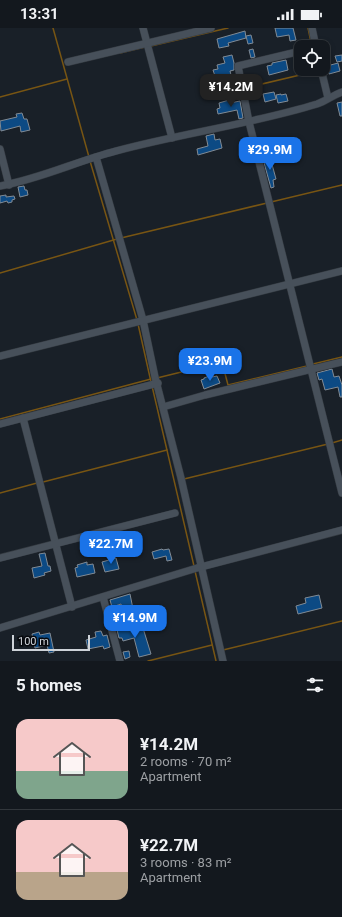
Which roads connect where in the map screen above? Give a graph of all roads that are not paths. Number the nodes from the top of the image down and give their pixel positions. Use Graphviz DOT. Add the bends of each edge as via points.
graph roads {
  1 [pos="143,28"];
  2 [pos="211,28"];
  3 [pos="312,28"];
  4 [pos="315,40"];
  5 [pos="148,45"];
  6 [pos="294,53"];
  7 [pos="68,62"];
  8 [pos="323,76"];
  9 [pos="342,92"];
  10 [pos="328,98"];
  11 [pos="249,122"];
  12 [pos="172,138"];
  13 [pos="0,148"];
  14 [pos="92,158"];
  15 [pos="9,184"];
  16 [pos="0,186"];
  17 [pos="342,271"];
  18 [pos="290,284"];
  19 [pos="139,321"];
  20 [pos="0,356"];
  21 [pos="342,362"];
  22 [pos="311,367"];
  23 [pos="155,382"];
  24 [pos="163,407"];
  25 [pos="23,418"];
  26 [pos="0,424"];
  27 [pos="342,493"];
  28 [pos="175,513"];
  29 [pos="342,530"];
  30 [pos="56,546"];
  31 [pos="0,558"];
  32 [pos="197,568"];
  33 [pos="103,597"];
  34 [pos="72,607"];
  35 [pos="0,628"];
  36 [pos="120,661"];
  37 [pos="223,661"];
  1 -- 5 [label="street"];
  2 -- 5 [label="street"];
  3 -- 4 [label="street"];
  5 -- 7 [label="street"];
  5 -- 12 [label="street"];
  6 -- 11 [label="street" via="238,66"];
  8 -- 10 [label="street"];
  9 -- 10 [label="street"];
  10 -- 11 [label="street"];
  11 -- 12 [label="street"];
  11 -- 18 [label="street"];
  12 -- 14 [label="street"];
  13 -- 15 [label="street"];
  14 -- 15 [label="street" via="35,178"];
  14 -- 19 [label="street" via="119,239"];
  15 -- 16 [label="street"];
  17 -- 18 [label="street"];
  18 -- 19 [label="street"];
  18 -- 22 [label="street"];
  19 -- 20 [label="street"];
  19 -- 23 [label="street"];
  21 -- 22 [label="street"];
  22 -- 24 [label="street"];
  22 -- 27 [label="street"];
  23 -- 24 [label="street"];
  23 -- 25 [label="street"];
  24 -- 32 [label="street" via="181,479"];
  25 -- 26 [label="street"];
  25 -- 30 [label="street"];
  28 -- 30 [label="street"];
  29 -- 32 [label="street"];
  30 -- 31 [label="street"];
  30 -- 34 [label="street"];
  32 -- 33 [label="street"];
  32 -- 37 [label="street"];
  33 -- 34 [label="street"];
  33 -- 36 [label="street"];
  34 -- 35 [label="street"];
}
